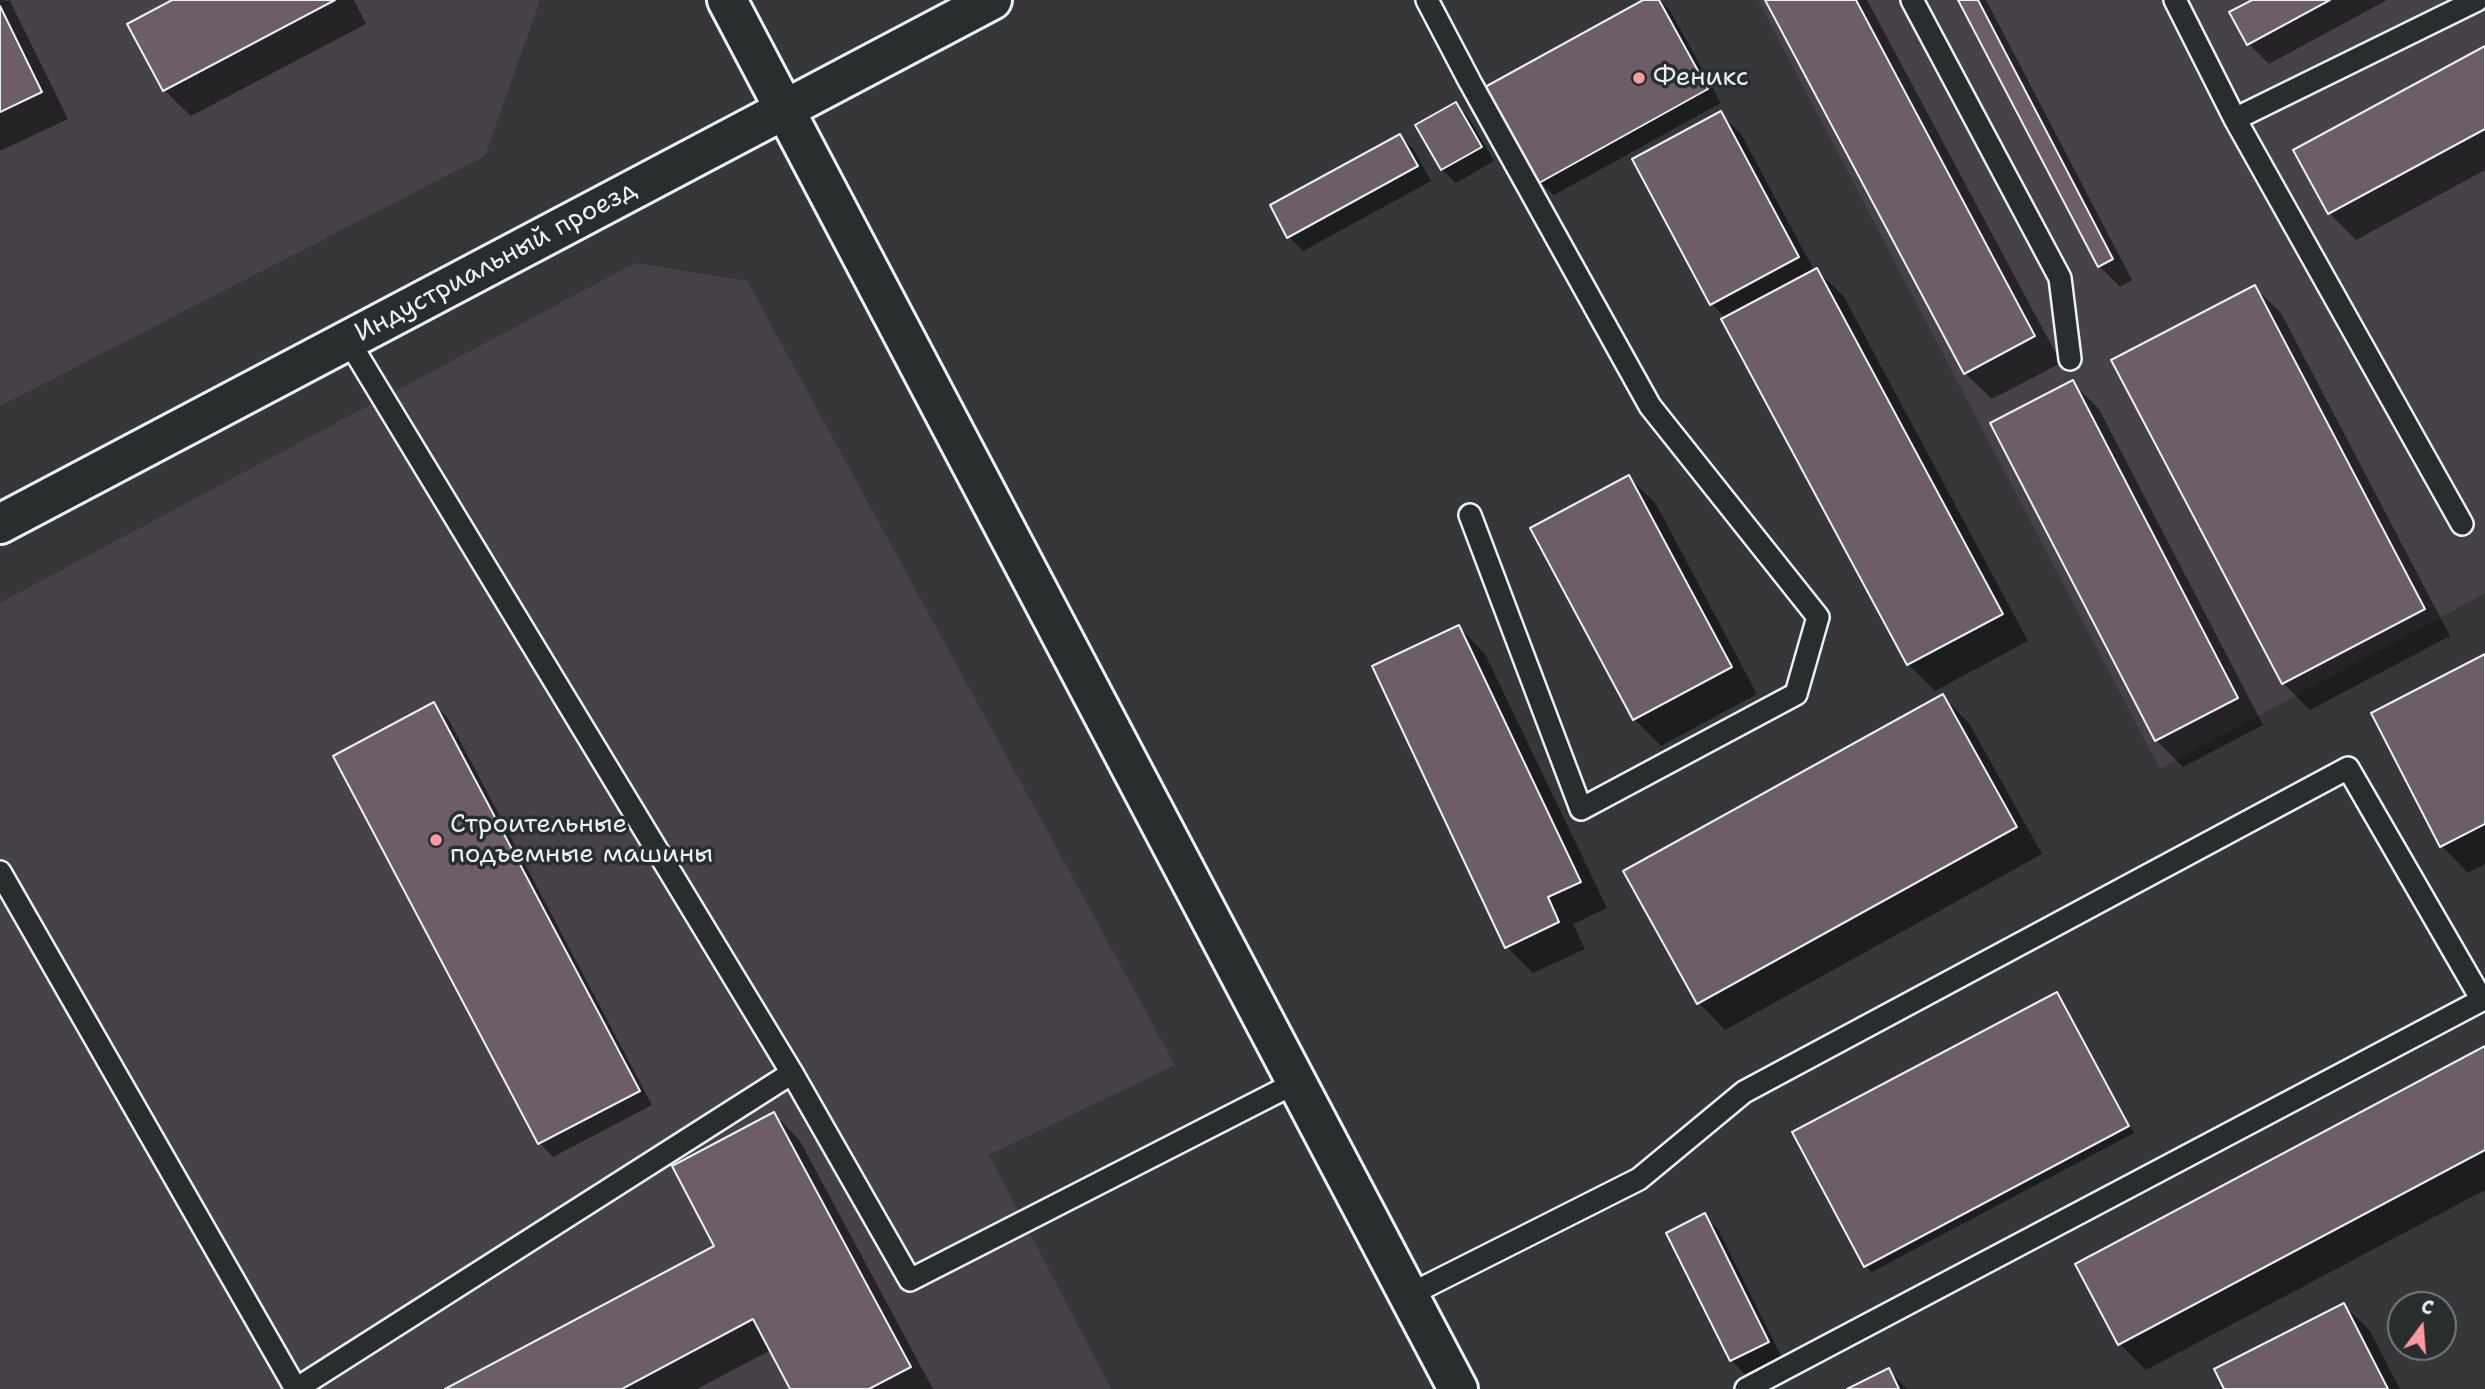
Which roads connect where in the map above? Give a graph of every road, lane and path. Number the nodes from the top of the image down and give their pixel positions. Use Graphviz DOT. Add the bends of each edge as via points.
graph roads {
  1 [pos="727,0"];
  2 [pos="992,0"];
  3 [pos="1427,0"];
  4 [pos="1912,0"];
  5 [pos="2175,0"];
  6 [pos="2477,0"];
  7 [pos="785,109"];
  8 [pos="2235,119"];
  9 [pos="348,341"];
  10 [pos="2070,359"];
  11 [pos="1470,514"];
  12 [pos="0,524"];
  13 [pos="2462,524"];
  14 [pos="0,872"];
  15 [pos="792,1073"];
  16 [pos="1297,1082"];
  17 [pos="1409,1295"];
  18 [pos="1450,1386"];
  19 [pos="1746,1389"];
  1 -- 7 [label="street"];
  2 -- 7 [label="street, Индустриальный проезд"];
  3 -- 11 [label="lane" via="1650,406 1818,617 1796,694 1581,809"];
  4 -- 10 [label="lane" via="2060,278"];
  5 -- 8 [label="lane"];
  6 -- 8 [label="lane"];
  7 -- 9 [label="street, Индустриальный проезд"];
  7 -- 16 [label="street"];
  8 -- 13 [label="lane"];
  9 -- 12 [label="street, Индустриальный проезд"];
  9 -- 15 [label="lane"];
  14 -- 15 [label="lane" via="296,1389"];
  15 -- 16 [label="lane" via="910,1280"];
  16 -- 17 [label="street"];
  17 -- 18 [label="street"];
  17 -- 19 [label="lane" via="1639,1179 1744,1092 2348,768 2482,1000"];
}
